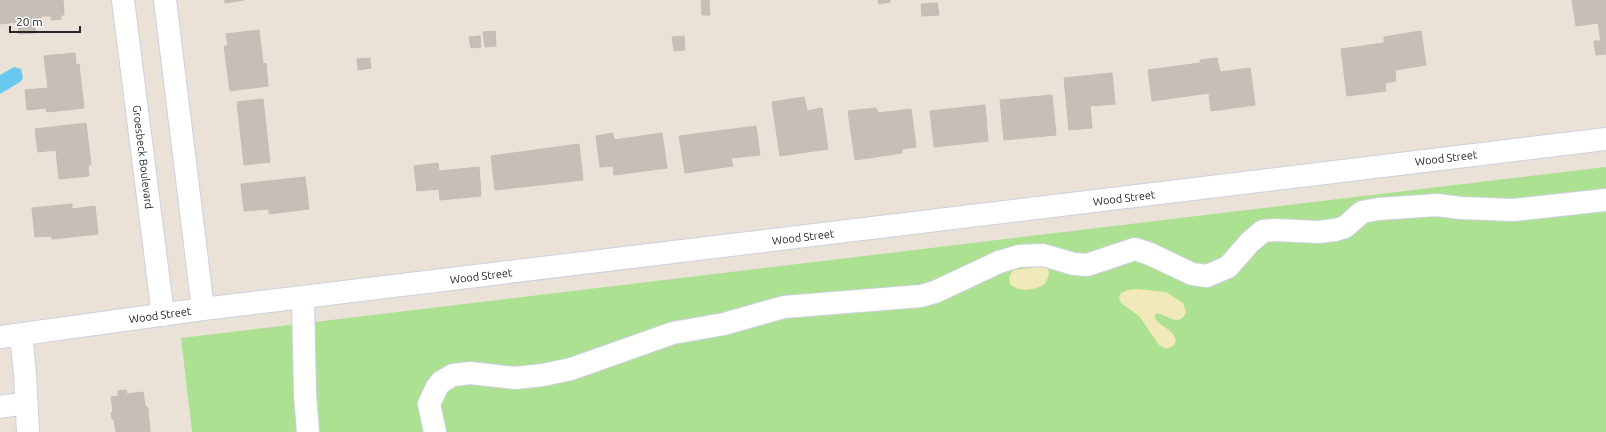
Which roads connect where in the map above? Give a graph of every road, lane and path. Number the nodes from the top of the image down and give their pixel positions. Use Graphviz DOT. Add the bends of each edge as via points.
graph roads {
  1 [pos="124,0"];
  2 [pos="165,0"];
  3 [pos="1606,139"];
  4 [pos="1606,200"];
  5 [pos="303,298"];
  6 [pos="203,309"];
  7 [pos="163,315"];
  8 [pos="10,335"];
  9 [pos="26,403"];
  10 [pos="0,407"];
  11 [pos="28,432"];
  12 [pos="308,432"];
  13 [pos="435,432"];
  1 -- 7 [label="street, Groesbeck Boulevard"];
  2 -- 6 [label="street"];
  3 -- 5 [label="street, Wood Street"];
  4 -- 13 [label="street" via="1513,210 1437,205 1362,212 1345,227 1335,230 1263,232 1250,242 1228,267 1207,276 1192,274 1135,249 1087,265 1043,255 1019,256 999,262 922,296 784,307 724,324 673,333 571,369 543,375 515,378 470,373 453,375 437,387 429,404"];
  5 -- 6 [label="street, Wood Street"];
  5 -- 12 [label="street"];
  6 -- 7 [label="street, Wood Street"];
  7 -- 8 [label="street, Wood Street"];
  8 -- 9 [label="street"];
  9 -- 10 [label="street"];
  9 -- 11 [label="street"];
}
